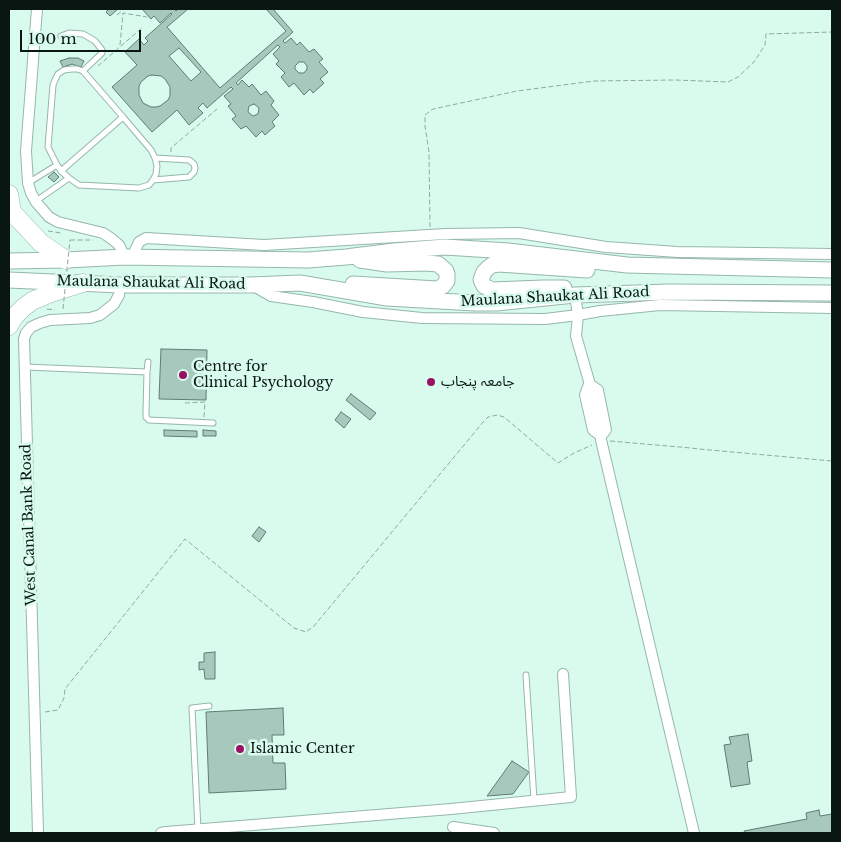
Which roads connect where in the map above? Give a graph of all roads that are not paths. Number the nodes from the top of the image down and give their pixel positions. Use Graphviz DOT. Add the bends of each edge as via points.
graph roads {
  1 [pos="37,9"];
  2 [pos="61,36"];
  3 [pos="83,71"];
  4 [pos="123,117"];
  5 [pos="156,158"];
  6 [pos="57,165"];
  7 [pos="61,171"];
  8 [pos="69,178"];
  9 [pos="153,180"];
  10 [pos="28,183"];
  11 [pos="9,194"];
  12 [pos="36,202"];
  13 [pos="832,254"];
  14 [pos="128,257"];
  15 [pos="346,257"];
  16 [pos="66,260"];
  17 [pos="9,261"];
  18 [pos="628,265"];
  19 [pos="832,270"];
  20 [pos="9,280"];
  21 [pos="82,283"];
  22 [pos="308,284"];
  23 [pos="120,285"];
  24 [pos="251,285"];
  25 [pos="832,293"];
  26 [pos="618,294"];
  27 [pos="574,296"];
  28 [pos="832,308"];
  29 [pos="578,315"];
  30 [pos="9,326"];
  31 [pos="148,362"];
  32 [pos="25,367"];
  33 [pos="148,372"];
  34 [pos="213,423"];
  35 [pos="563,674"];
  36 [pos="526,676"];
  37 [pos="208,706"];
  38 [pos="534,800"];
  39 [pos="453,827"];
  40 [pos="198,829"];
  41 [pos="38,833"];
  42 [pos="161,833"];
  43 [pos="487,833"];
  44 [pos="694,833"];
  1 -- 10 [label="street" via="26,151"];
  2 -- 3 [label="lane" via="83,34 102,50 102,54"];
  3 -- 4 [label="lane"];
  3 -- 6 [label="lane" via="64,70 54,80 48,147"];
  4 -- 5 [label="lane"];
  4 -- 7 [label="lane"];
  5 -- 9 [label="lane"];
  5 -- 9 [label="lane" via="189,160 194,164 194,172 188,177"];
  6 -- 7 [label="lane"];
  6 -- 10 [label="lane"];
  7 -- 8 [label="lane"];
  8 -- 9 [label="lane" via="79,185 139,188"];
  8 -- 12 [label="lane"];
  10 -- 12 [label="street"];
  11 -- 16 [label="highway" via="12,212 41,243"];
  12 -- 14 [label="street" via="58,222 103,233"];
  13 -- 14 [label="street" via="678,252 606,247 519,234 430,235 264,245 146,238"];
  14 -- 15 [label="main road, Maulana Shaukat Ali Road" via="308,260"];
  14 -- 16 [label="main road, Maulana Shaukat Ali Road"];
  15 -- 18 [label="main road, Maulana Shaukat Ali Road" via="445,247"];
  15 -- 22 [label="main road" via="387,264 438,264 446,270 447,281 437,289 326,282"];
  16 -- 17 [label="main road, Maulana Shaukat Ali Road"];
  18 -- 19 [label="main road, Maulana Shaukat Ali Road"];
  18 -- 26 [label="main road" via="597,270 499,264 488,268 481,280 492,290 543,288"];
  20 -- 21 [label="main road, Maulana Shaukat Ali Road"];
  21 -- 23 [label="main road, Maulana Shaukat Ali Road"];
  21 -- 30 [label="highway" via="32,301"];
  22 -- 24 [label="main road, Maulana Shaukat Ali Road"];
  22 -- 27 [label="main road, Maulana Shaukat Ali Road" via="387,298 463,302"];
  23 -- 24 [label="main road, Maulana Shaukat Ali Road"];
  23 -- 32 [label="street, West Canal Bank Road" via="114,304 100,315 50,320 31,327 24,339"];
  24 -- 29 [label="street" via="271,296 363,312 422,318 544,319"];
  25 -- 26 [label="main road, Maulana Shaukat Ali Road"];
  26 -- 27 [label="main road, Maulana Shaukat Ali Road"];
  27 -- 29 [label="street"];
  28 -- 29 [label="street" via="660,305"];
  29 -- 44 [label="street" via="576,336 589,384 598,390 606,430 601,438"];
  31 -- 33 [label="lane"];
  32 -- 33 [label="lane"];
  32 -- 41 [label="street, West Canal Bank Road"];
  33 -- 34 [label="lane" via="146,417 149,420"];
  35 -- 38 [label="street" via="571,796"];
  36 -- 38 [label="lane"];
  37 -- 40 [label="lane" via="192,708"];
  38 -- 40 [label="street"];
  39 -- 43 [label="street"];
  40 -- 42 [label="street"];
}
